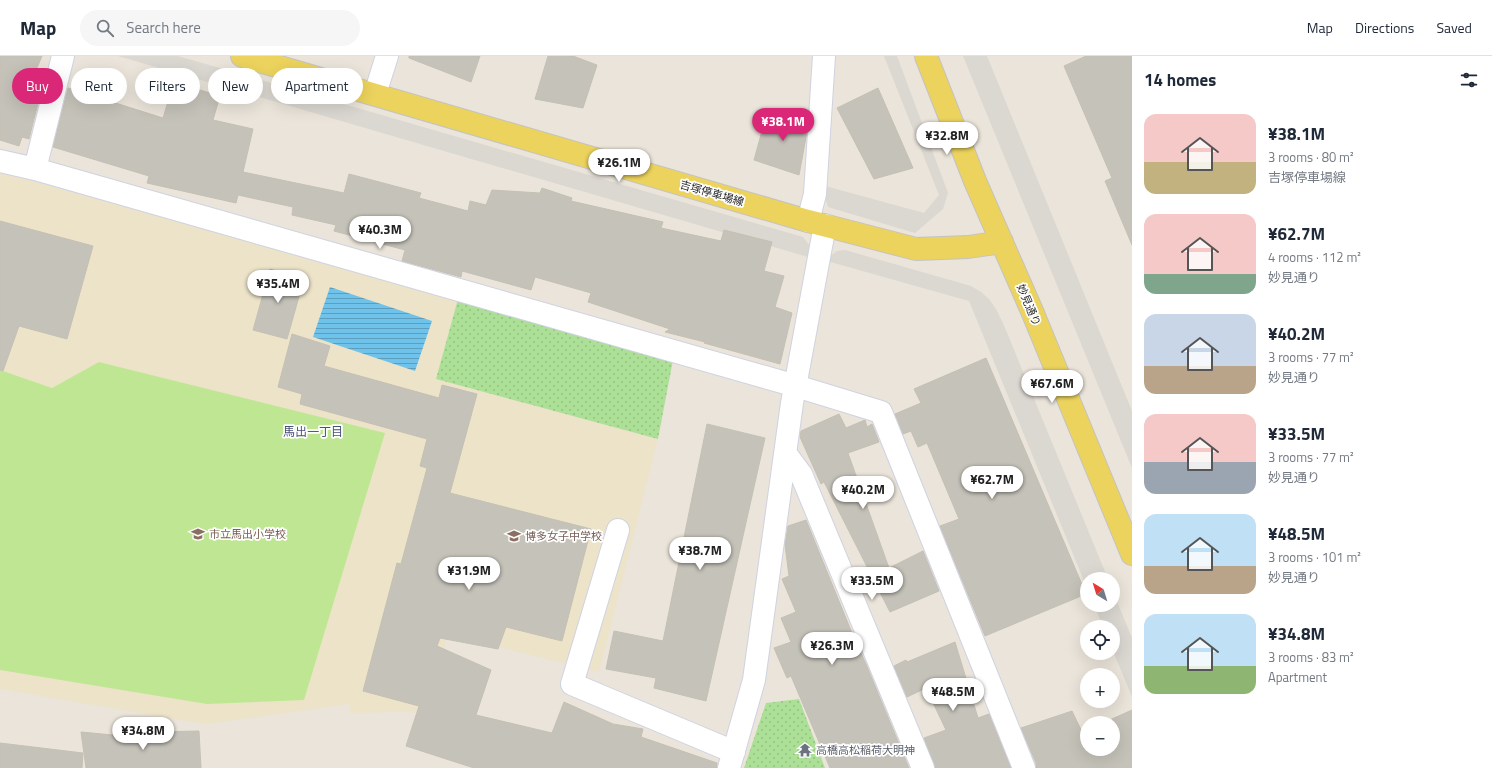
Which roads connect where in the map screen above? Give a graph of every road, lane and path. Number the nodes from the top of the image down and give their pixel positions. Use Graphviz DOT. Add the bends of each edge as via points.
graph roads {
  1 [pos="63,56"];
  2 [pos="242,56"];
  3 [pos="387,56"];
  4 [pos="824,56"];
  5 [pos="926,56"];
  6 [pos="375,94"];
  7 [pos="0,161"];
  8 [pos="35,169"];
  9 [pos="817,223"];
  10 [pos="1002,242"];
  11 [pos="796,386"];
  12 [pos="786,454"];
  13 [pos="618,530"];
  14 [pos="1132,554"];
  15 [pos="731,760"];
  16 [pos="923,768"];
  17 [pos="1024,768"];
  1 -- 8 [label="street"];
  2 -- 6 [label="main road, 吉塚停車場線"];
  3 -- 6 [label="street"];
  4 -- 9 [label="street" via="815,194"];
  5 -- 10 [label="main road, 妙見通り"];
  6 -- 9 [label="main road, 吉塚停車場線"];
  7 -- 8 [label="street"];
  8 -- 11 [label="street"];
  9 -- 10 [label="main road, 吉塚停車場線" via="916,249 968,247"];
  9 -- 11 [label="street"];
  10 -- 14 [label="main road, 妙見通り"];
  11 -- 12 [label="street"];
  11 -- 17 [label="street" via="881,412"];
  12 -- 15 [label="street" via="754,680"];
  12 -- 16 [label="street" via="801,474"];
  13 -- 15 [label="street" via="572,684"];
}
